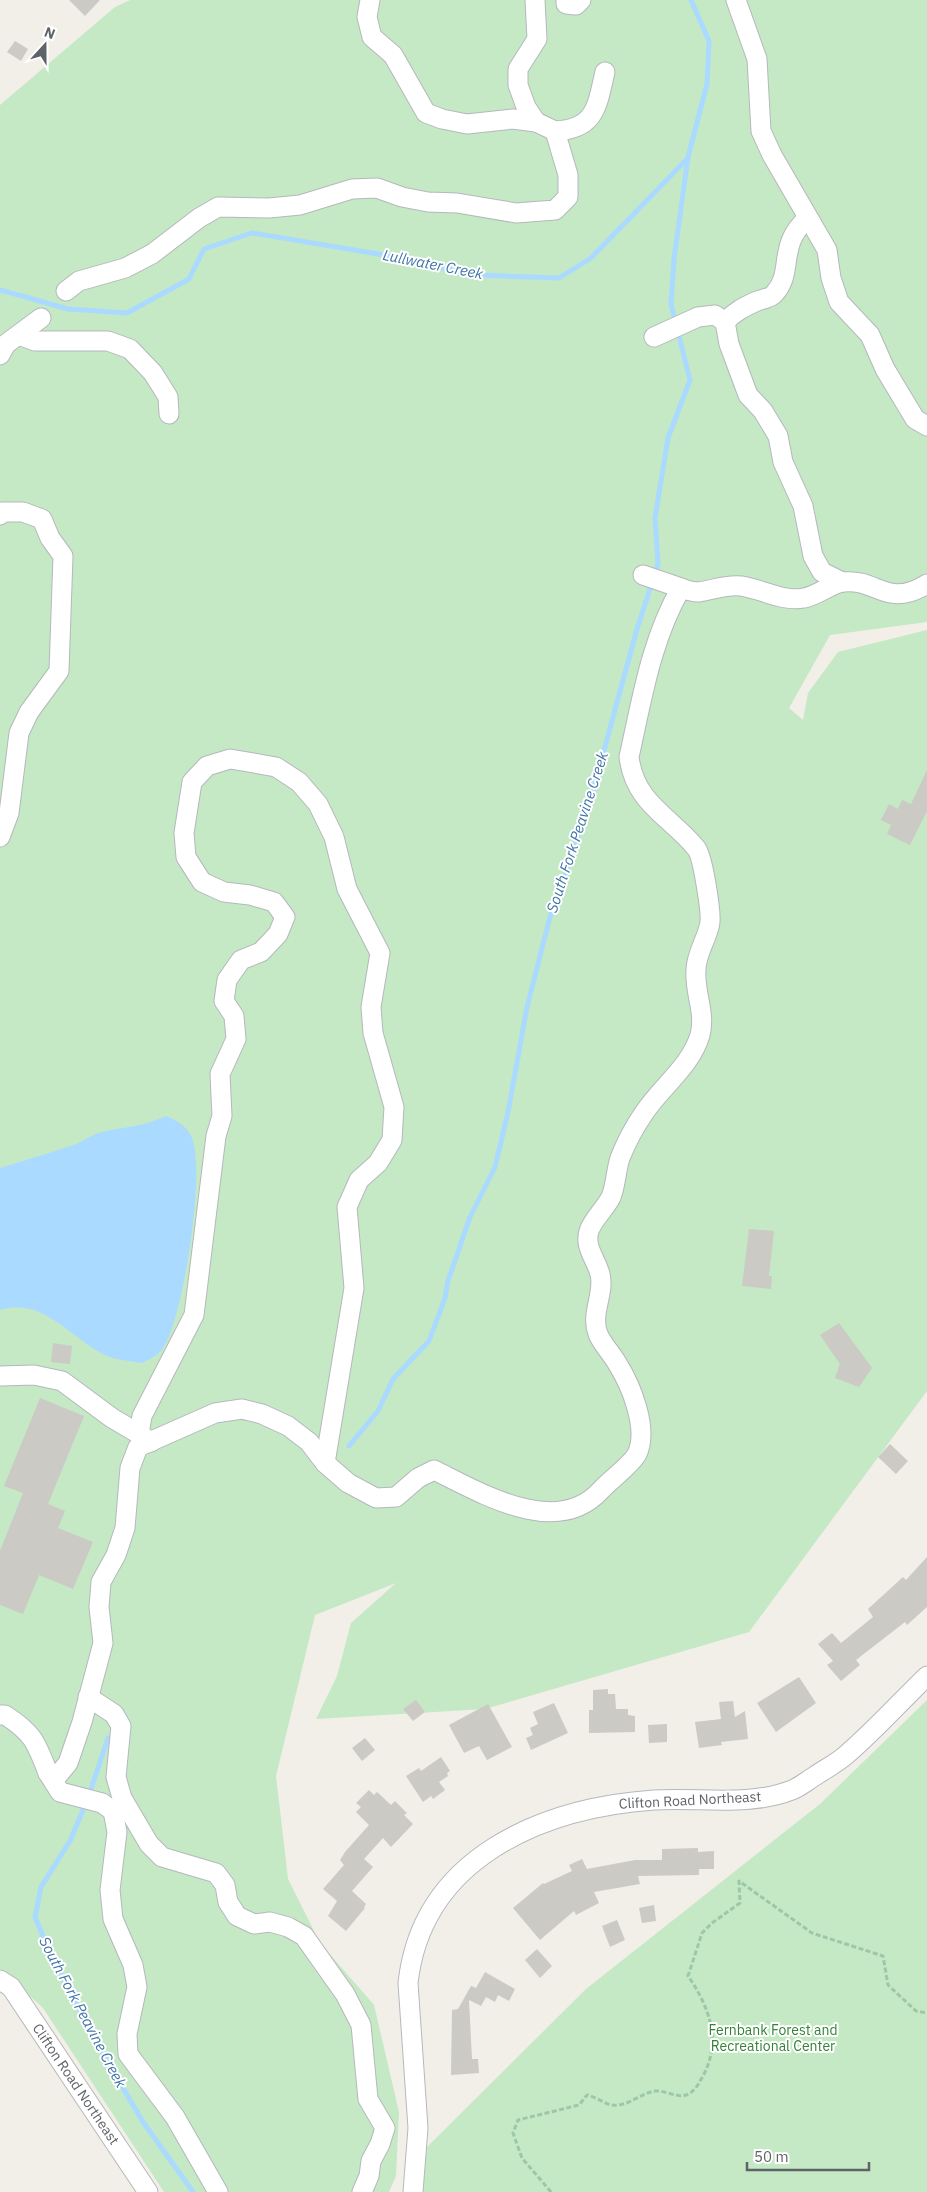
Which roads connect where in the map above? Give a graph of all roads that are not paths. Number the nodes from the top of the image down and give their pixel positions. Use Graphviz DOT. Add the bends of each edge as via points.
graph roads {
  1 [pos="370,0"];
  2 [pos="535,0"];
  3 [pos="566,0"];
  4 [pos="581,0"];
  5 [pos="736,0"];
  6 [pos="605,72"];
  7 [pos="536,122"];
  8 [pos="555,131"];
  9 [pos="808,218"];
  10 [pos="66,291"];
  11 [pos="41,318"];
  12 [pos="725,322"];
  13 [pos="19,335"];
  14 [pos="654,337"];
  15 [pos="0,355"];
  16 [pos="169,414"];
  17 [pos="927,426"];
  18 [pos="0,515"];
  19 [pos="643,575"];
  20 [pos="842,582"];
  21 [pos="927,584"];
  22 [pos="673,586"];
  23 [pos="0,837"];
  24 [pos="0,1376"];
  25 [pos="145,1438"];
  26 [pos="325,1463"];
  27 [pos="927,1676"];
  28 [pos="88,1697"];
  29 [pos="0,1715"];
  30 [pos="48,1773"];
  31 [pos="0,1980"];
  32 [pos="148,2192"];
  33 [pos="218,2192"];
  34 [pos="362,2192"];
  35 [pos="413,2192"];
  1 -- 7 [label="street" via="367,17 372,38 394,55 426,113 442,120 467,124 513,119"];
  2 -- 7 [label="street" via="537,39 518,69 518,85 526,108"];
  3 -- 4 [label="street" via="566,4 576,5"];
  5 -- 9 [label="street" via="757,60 761,131 779,170"];
  6 -- 8 [label="street" via="598,101 588,121 571,130"];
  7 -- 8 [label="street"];
  8 -- 10 [label="street" via="568,174 568,197 556,210 516,213 457,203 428,202 377,188 352,189 300,205 218,207 152,254 125,268 79,281"];
  9 -- 12 [label="street" via="797,227 788,244 783,281 774,295 735,312"];
  9 -- 17 [label="street" via="827,250 839,302 870,335 884,369 915,420"];
  11 -- 13 [label="street"];
  12 -- 14 [label="street" via="715,315 698,317"];
  12 -- 20 [label="street" via="729,344 748,395 763,411 778,436 783,462 803,506 813,556 822,572"];
  13 -- 15 [label="street" via="6,344"];
  13 -- 16 [label="street" via="36,341 108,341 130,349 154,373 168,397"];
  18 -- 23 [label="street" via="2,512 23,512 42,519 63,556 59,671 29,712 19,733 9,813"];
  19 -- 22 [label="street"];
  20 -- 21 [label="street" via="865,584 889,594 903,594"];
  20 -- 22 [label="street" via="804,598 776,597 740,586 698,592"];
  22 -- 26 [label="street" via="655,645 629,757 631,770 643,794 665,820 699,850 710,922 695,971 702,1019 700,1037 688,1059 643,1114 620,1158 611,1196 589,1228 587,1242 600,1273 595,1316 598,1334 631,1389 638,1415 642,1439 636,1456 584,1504 547,1512 512,1506 434,1470 418,1478 396,1497 376,1498 348,1483"];
  24 -- 25 [label="street" via="34,1375 62,1381"];
  25 -- 26 [label="street" via="215,1413 242,1409 288,1426 309,1442"];
  25 -- 26 [label="street" via="142,1416 194,1315 216,1136 222,1116 220,1074 236,1040 234,1016 224,1001 227,980 241,960 261,952 278,934 285,917 274,902 250,894 224,892 202,882 186,857 184,833 192,782 207,766 230,759 276,767 299,782 318,804 334,837 347,889 380,953 371,1007 373,1033 394,1107 392,1140 378,1163 359,1180 347,1207 354,1288"];
  25 -- 28 [label="street" via="130,1468 125,1528 116,1555 101,1582 99,1607 103,1642"];
  27 -- 35 [label="street, Clifton Road Northeast" via="845,1756 793,1790 754,1798 654,1800 598,1806 509,1837 444,1890 423,1924 411,1960 409,1978 418,2128"];
  28 -- 30 [label="street" via="68,1763 58,1775"];
  28 -- 34 [label="street" via="114,1714 122,1726 116,1777 122,1798 149,1844 162,1857 216,1873 225,1885 228,1902 237,1916 254,1924 270,1922 288,1927 304,1936 345,1994 361,2024 368,2099 385,2128"];
  29 -- 30 [label="street" via="26,1729"];
  30 -- 33 [label="street" via="60,1792 102,1802 113,1811 117,1832 110,1890 113,1919 133,1965 137,1987 127,2034 128,2054 174,2117"];
  31 -- 32 [label="street, Clifton Road Northeast" via="10,1987"];
}
